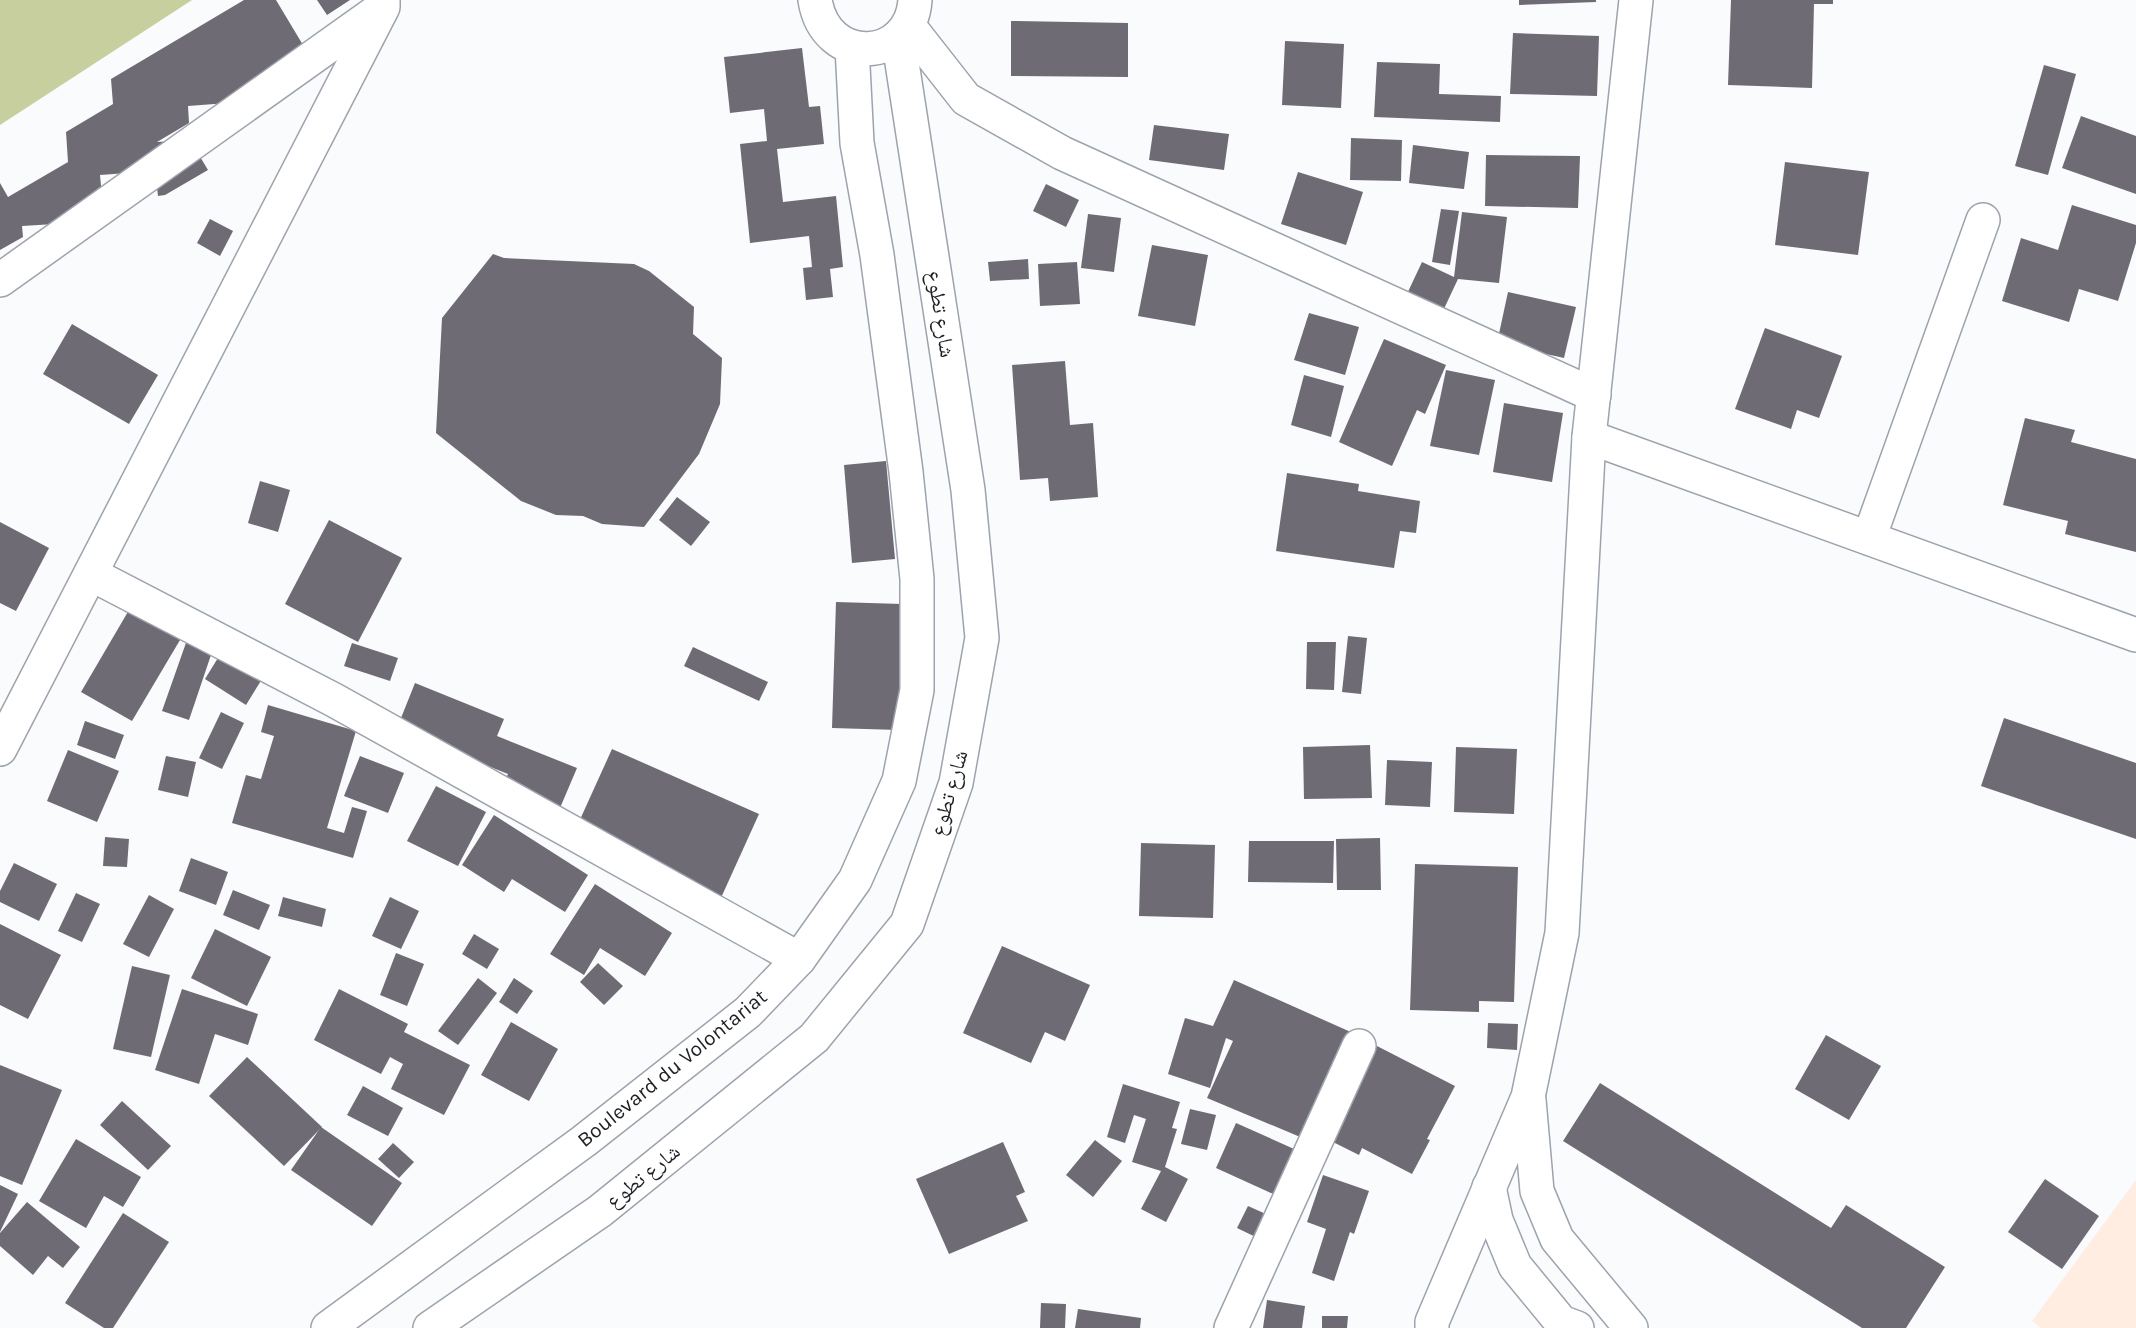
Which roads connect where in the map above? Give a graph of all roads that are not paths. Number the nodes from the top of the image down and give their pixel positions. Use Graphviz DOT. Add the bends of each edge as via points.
graph roads {
  1 [pos="815,0"];
  2 [pos="1636,0"];
  3 [pos="383,4"];
  4 [pos="907,21"];
  5 [pos="852,47"];
  6 [pos="1983,220"];
  7 [pos="0,280"];
  8 [pos="1594,395"];
  9 [pos="1589,437"];
  10 [pos="1869,538"];
  11 [pos="91,574"];
  12 [pos="2136,635"];
  13 [pos="0,749"];
  14 [pos="799,959"];
  15 [pos="1359,1046"];
  16 [pos="1528,1096"];
  17 [pos="1489,1187"];
  18 [pos="328,1328"];
  19 [pos="430,1328"];
  20 [pos="1231,1328"];
  21 [pos="1432,1328"];
  22 [pos="1577,1328"];
  23 [pos="1631,1328"];
  1 -- 5 [label="street" via="825,29"];
  2 -- 8 [label="street"];
  3 -- 7 [label="street"];
  3 -- 11 [label="street"];
  4 -- 5 [label="street" via="884,45"];
  4 -- 8 [label="street" via="966,99 1062,153"];
  4 -- 19 [label="street, شارع تطوع" via="968,490 982,638 956,783 907,924 814,1038 600,1211"];
  5 -- 14 [label="street, Boulevard du Volontariat" via="857,143 877,255 917,579 917,690 899,781 855,880"];
  6 -- 10 [label="street"];
  8 -- 9 [label="street"];
  9 -- 10 [label="street"];
  9 -- 16 [label="street" via="1562,933"];
  10 -- 12 [label="street"];
  11 -- 13 [label="street"];
  11 -- 14 [label="street" via="334,700"];
  14 -- 18 [label="street, Boulevard du Volontariat" via="748,1012 584,1141"];
  15 -- 20 [label="street"];
  16 -- 17 [label="street"];
  16 -- 23 [label="street" via="1537,1191 1557,1239"];
  17 -- 21 [label="street"];
  17 -- 22 [label="street" via="1496,1220 1515,1266 1561,1322"];
}
